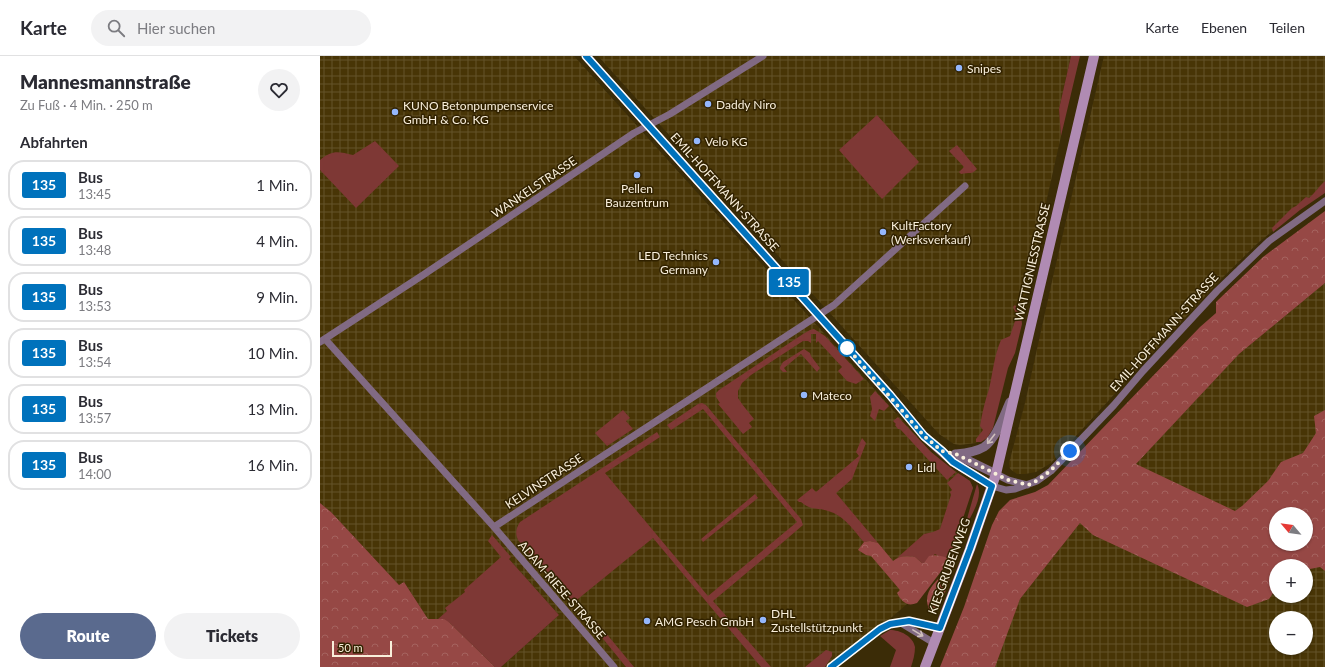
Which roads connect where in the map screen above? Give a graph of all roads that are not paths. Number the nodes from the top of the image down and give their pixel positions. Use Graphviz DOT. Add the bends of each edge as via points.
graph roads {
  1 [pos="586,56"];
  2 [pos="763,56"];
  3 [pos="1094,56"];
  4 [pos="649,124"];
  5 [pos="965,186"];
  6 [pos="1325,201"];
  7 [pos="819,315"];
  8 [pos="323,341"];
  9 [pos="1014,392"];
  10 [pos="942,451"];
  11 [pos="956,454"];
  12 [pos="996,474"];
  13 [pos="1028,485"];
  14 [pos="992,486"];
  15 [pos="494,527"];
  16 [pos="901,623"];
  17 [pos="940,628"];
  18 [pos="934,643"];
  19 [pos="614,667"];
  20 [pos="832,667"];
  21 [pos="925,667"];
  1 -- 4 [label="street, EMIL-HOFFMANN-STRASSE"];
  2 -- 4 [label="street, WANKELSTRASSE" via="670,114"];
  3 -- 9 [label="main road, WATTIGNIESSTRASSE"];
  4 -- 7 [label="street, EMIL-HOFFMANN-STRASSE"];
  4 -- 8 [label="street, WANKELSTRASSE"];
  5 -- 7 [label="street, KELVINSTRASSE" via="834,305"];
  6 -- 13 [label="street, EMIL-HOFFMANN-STRASSE" via="1270,242 1230,278 1061,461 1051,471"];
  7 -- 10 [label="street, EMIL-HOFFMANN-STRASSE" via="924,436"];
  7 -- 15 [label="street, KELVINSTRASSE"];
  8 -- 15 [label="street"];
  9 -- 11 [label="street, one-way" via="993,438 984,447"];
  9 -- 12 [label="main road, WATTIGNIESSTRASSE"];
  10 -- 11 [label="street, EMIL-HOFFMANN-STRASSE"];
  10 -- 14 [label="street, EMIL-HOFFMANN-STRASSE" via="953,462"];
  11 -- 12 [label="street, EMIL-HOFFMANN-STRASSE"];
  12 -- 13 [label="street, EMIL-HOFFMANN-STRASSE"];
  12 -- 14 [label="main road, KIESGRUBENWEG"];
  13 -- 14 [label="street, EMIL-HOFFMANN-STRASSE" via="1006,490"];
  14 -- 17 [label="main road, KIESGRUBENWEG"];
  15 -- 19 [label="street, ADAM-RIESE-STRASSE"];
  16 -- 17 [label="street" via="909,621"];
  16 -- 18 [label="street, one-way"];
  16 -- 20 [label="street" via="890,624 880,629"];
  17 -- 18 [label="main road, KIESGRUBENWEG"];
  18 -- 21 [label="main road, KIESGRUBENWEG"];
}
